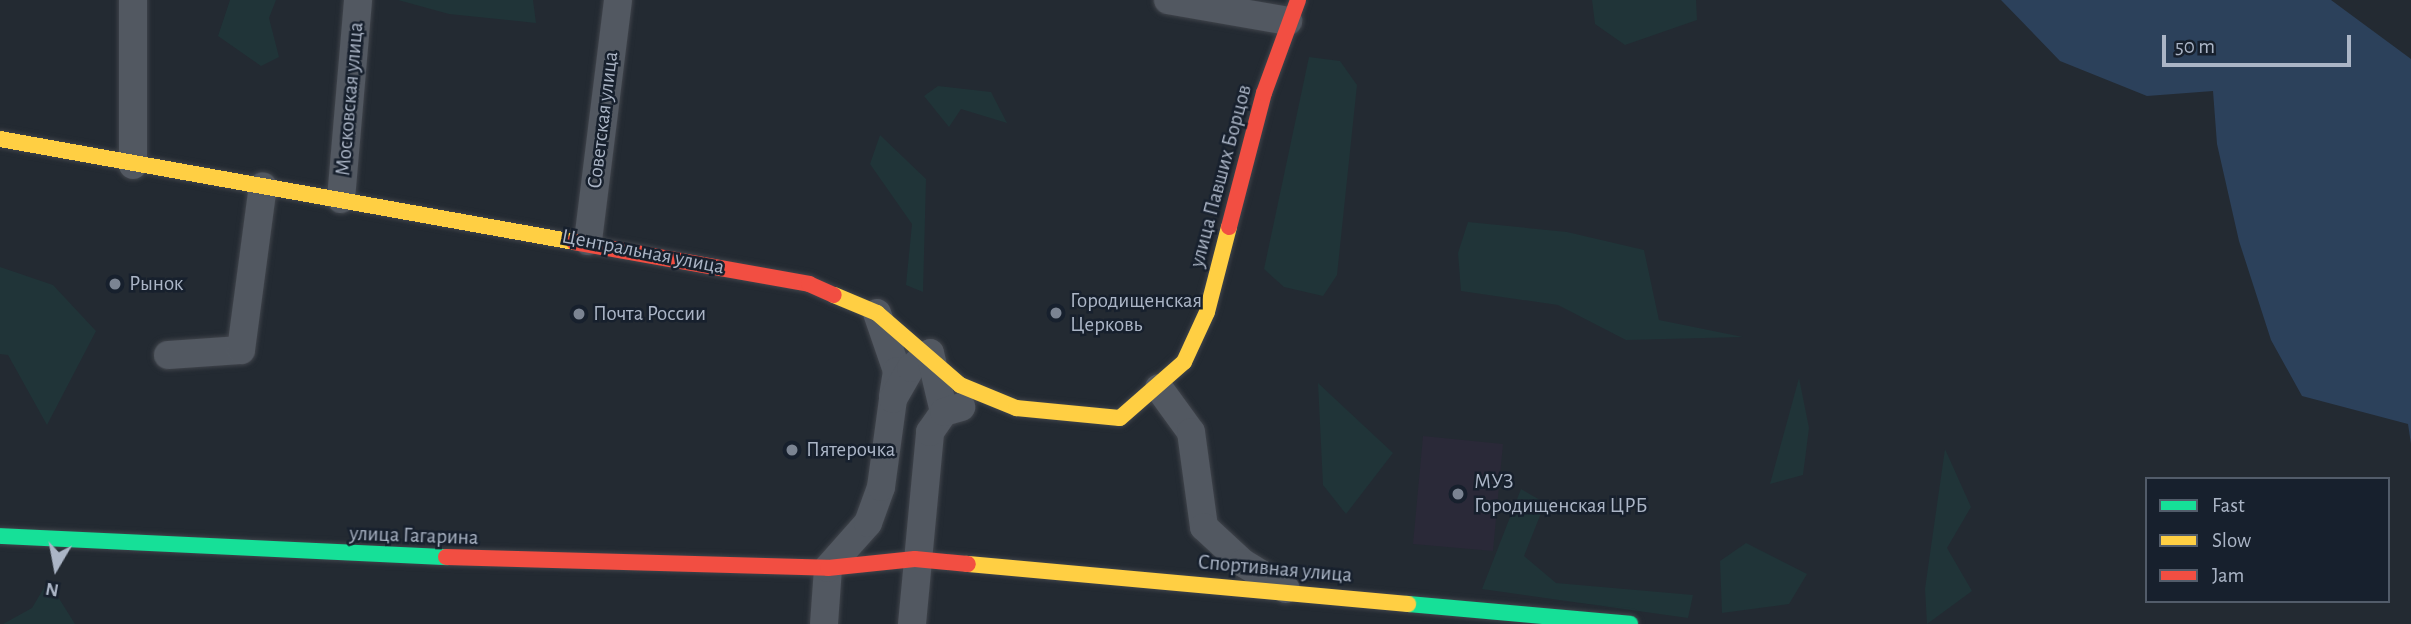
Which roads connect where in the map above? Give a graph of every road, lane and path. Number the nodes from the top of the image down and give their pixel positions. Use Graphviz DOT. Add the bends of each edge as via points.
graph roads {
  1 [pos="133,0"];
  2 [pos="358,0"];
  3 [pos="618,0"];
  4 [pos="1168,0"];
  5 [pos="1293,11"];
  6 [pos="0,139"];
  7 [pos="133,165"];
  8 [pos="263,186"];
  9 [pos="341,199"];
  10 [pos="588,241"];
  11 [pos="877,313"];
  12 [pos="930,353"];
  13 [pos="167,355"];
  14 [pos="1159,388"];
  15 [pos="892,399"];
  16 [pos="1016,408"];
  17 [pos="944,412"];
  18 [pos="0,536"];
  19 [pos="915,559"];
  20 [pos="828,568"];
  21 [pos="1289,590"];
  22 [pos="824,624"];
  23 [pos="912,624"];
  24 [pos="1630,624"];
  1 -- 7 [label="street"];
  2 -- 9 [label="street, Московская улица"];
  3 -- 10 [label="street, Советская улица"];
  4 -- 5 [label="street"];
  5 -- 14 [label="main road, улица Павших Борцов" via="1206,312 1184,362"];
  6 -- 7 [label="main road, Центральная улица"];
  7 -- 8 [label="main road, Центральная улица"];
  8 -- 9 [label="main road, Центральная улица"];
  8 -- 13 [label="street" via="241,350"];
  9 -- 10 [label="main road, Центральная улица"];
  10 -- 11 [label="main road, Центральная улица" via="809,284"];
  11 -- 12 [label="main road, Центральная улица"];
  11 -- 15 [label="street" via="897,370"];
  12 -- 15 [label="street" via="911,368"];
  12 -- 16 [label="main road, Центральная улица" via="960,384"];
  12 -- 17 [label="street"];
  14 -- 16 [label="main road, Центральная улица" via="1119,418"];
  14 -- 21 [label="street" via="1191,432 1204,527 1243,563"];
  15 -- 20 [label="street" via="880,487 868,523"];
  16 -- 17 [label="street" via="974,404"];
  17 -- 19 [label="street" via="930,432"];
  18 -- 20 [label="main road, улица Гагарина" via="246,552"];
  19 -- 20 [label="main road, улица Гагарина"];
  19 -- 21 [label="main road, Спортивная улица"];
  19 -- 23 [label="street"];
  20 -- 22 [label="street"];
  21 -- 24 [label="main road, Спортивная улица"];
}
